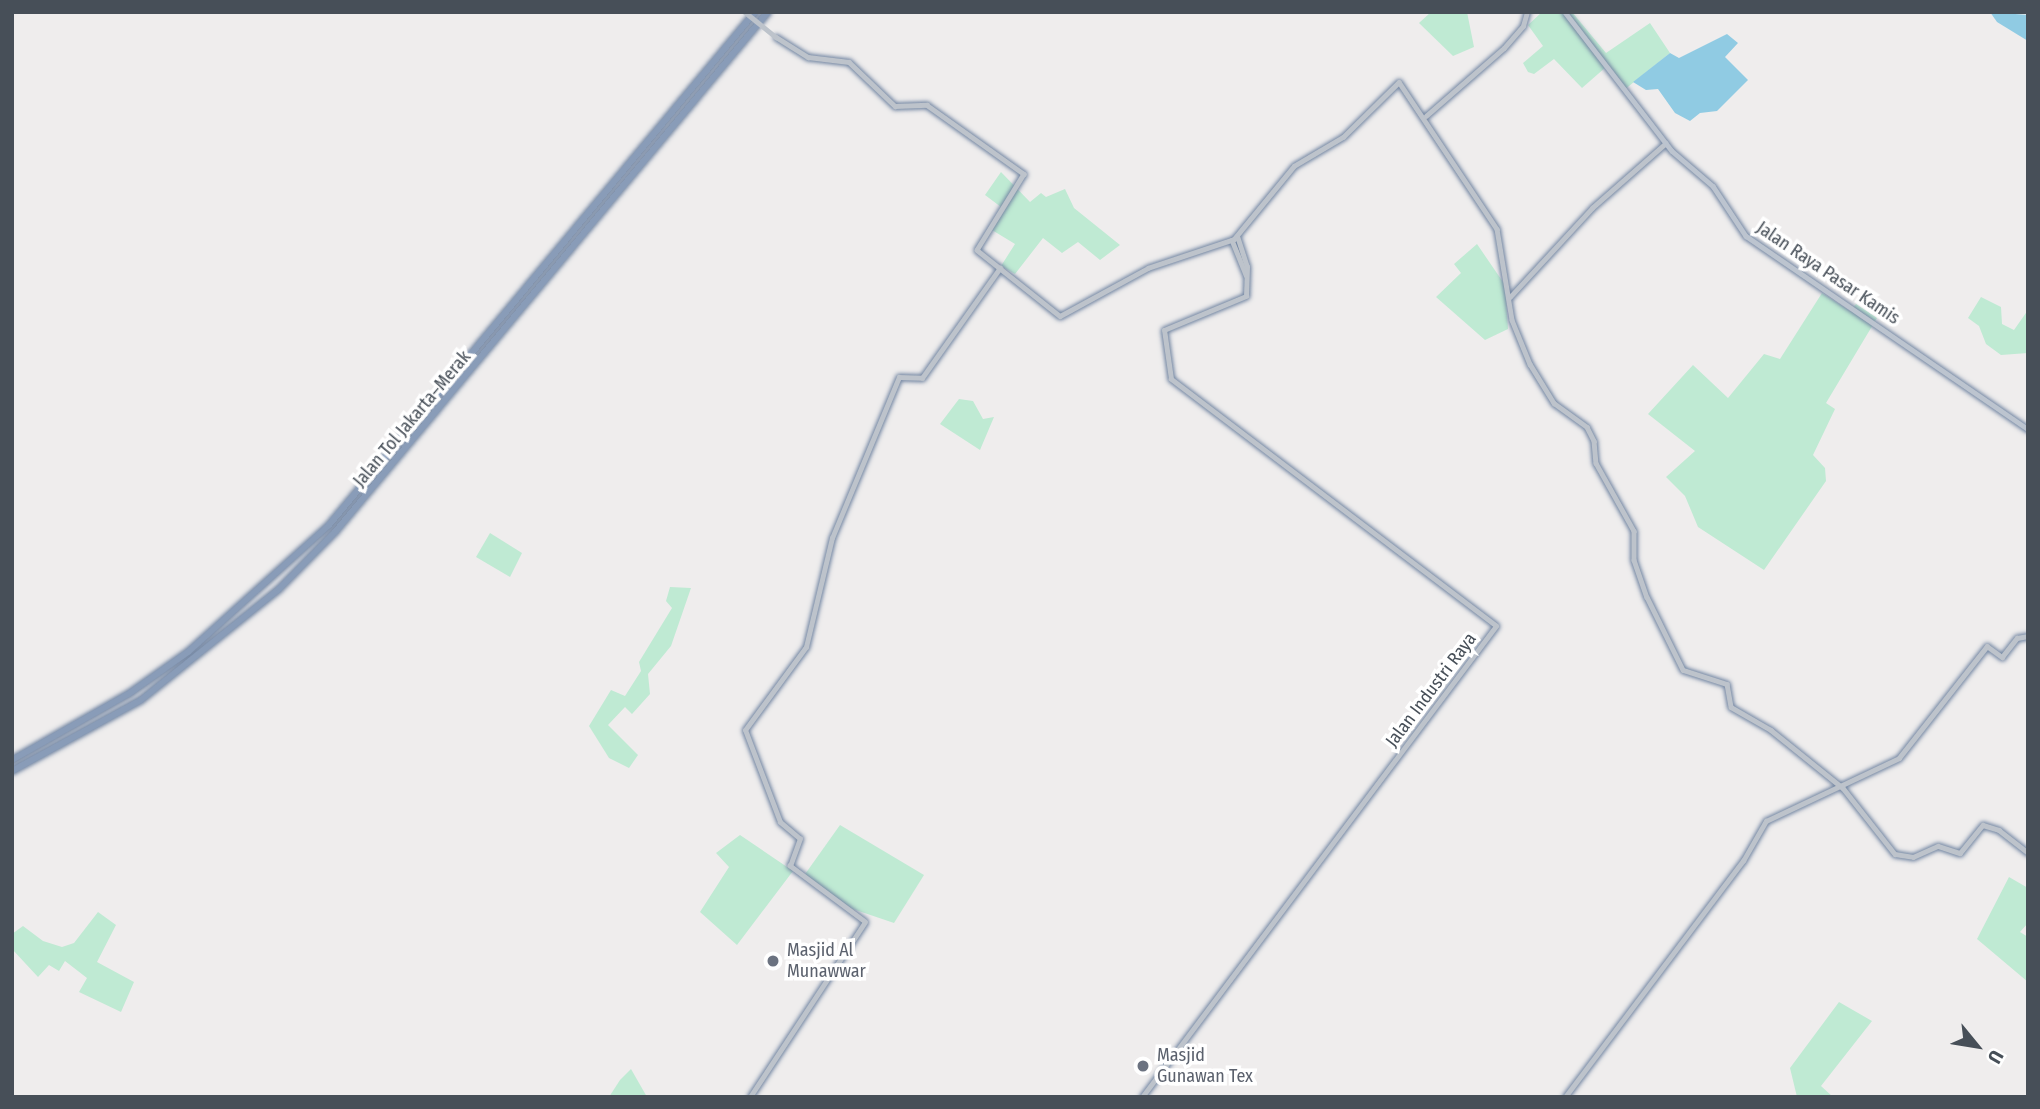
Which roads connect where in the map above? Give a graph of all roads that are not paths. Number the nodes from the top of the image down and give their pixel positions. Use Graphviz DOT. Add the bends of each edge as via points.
graph roads {
  1 [pos="745,12"];
  2 [pos="755,12"];
  3 [pos="768,12"];
  4 [pos="1527,12"];
  5 [pos="1565,12"];
  6 [pos="1426,116"];
  7 [pos="1665,143"];
  8 [pos="1235,238"];
  9 [pos="1000,268"];
  10 [pos="1510,298"];
  11 [pos="2028,429"];
  12 [pos="2028,636"];
  13 [pos="12,760"];
  14 [pos="12,771"];
  15 [pos="1843,788"];
  16 [pos="2028,853"];
  17 [pos="750,1097"];
  18 [pos="1142,1097"];
  19 [pos="1565,1097"];
  1 -- 9 [label="street, bridge" via="808,57 849,62 895,106 927,105 1024,174 977,247"];
  2 -- 13 [label="highway, Jalan Tol Jakarta–Merak" via="310,544 188,652 130,693"];
  3 -- 14 [label="highway, Jalan Tol Jakarta–Merak" via="345,521 279,589 141,700"];
  4 -- 6 [label="street" via="1523,26 1504,48"];
  5 -- 7 [label="main road, Jalan Raya Pasar Kamis"];
  6 -- 8 [label="street" via="1399,82 1343,137 1294,166"];
  6 -- 10 [label="street" via="1497,229"];
  7 -- 10 [label="street" via="1600,200"];
  7 -- 11 [label="main road, Jalan Raya Pasar Kamis" via="1713,186 1746,236"];
  8 -- 9 [label="street" via="1148,268 1081,300 1063,316"];
  8 -- 18 [label="street, Jalan Industri Raya" via="1248,291 1242,299 1164,330 1171,379 1496,626"];
  9 -- 17 [label="street" via="922,378 899,377 832,538 806,647 745,730 780,822 800,839 790,866 865,922"];
  10 -- 15 [label="street" via="1534,372 1553,403 1578,419 1594,441 1596,463 1634,531 1634,560 1647,597 1683,670 1727,684 1731,707 1771,730"];
  12 -- 15 [label="street" via="2017,638 2002,657 1987,646 1904,755"];
  15 -- 16 [label="street" via="1895,854 1913,857 1938,846 1960,853 1983,825 1999,830"];
  15 -- 19 [label="street" via="1766,821 1743,860"];
}
